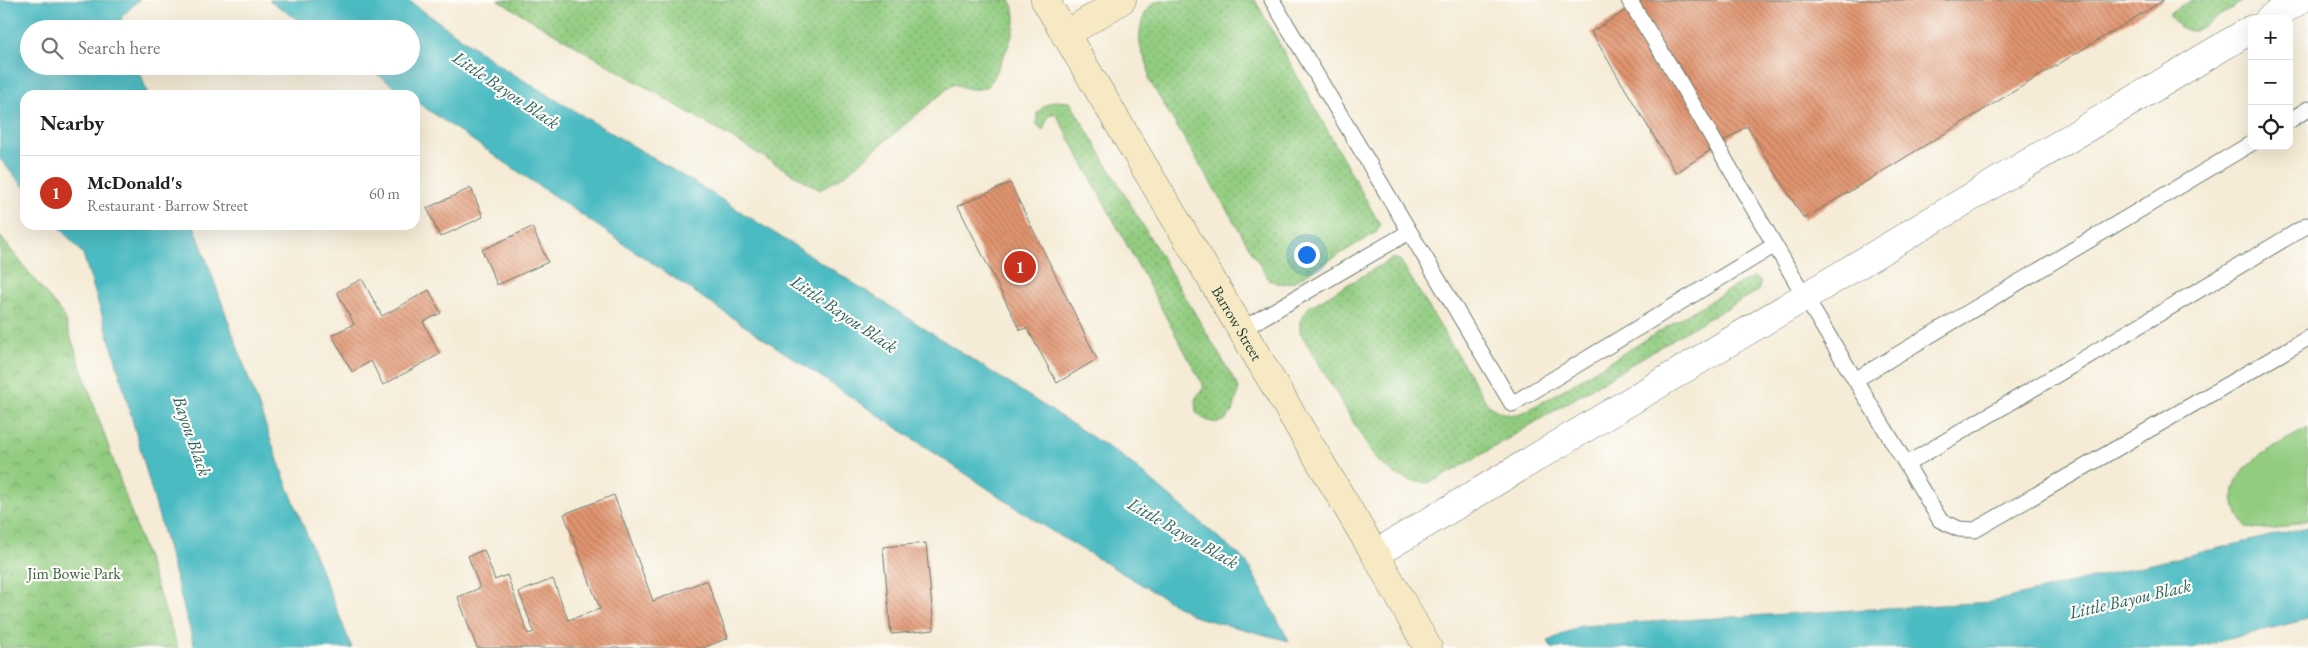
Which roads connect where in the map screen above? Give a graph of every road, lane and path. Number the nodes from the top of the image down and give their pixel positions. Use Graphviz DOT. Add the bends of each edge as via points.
graph roads {
  1 [pos="1045,0"];
  2 [pos="1122,0"];
  3 [pos="1272,0"];
  4 [pos="1629,0"];
  5 [pos="2300,0"];
  6 [pos="2276,15"];
  7 [pos="2248,31"];
  8 [pos="1065,34"];
  9 [pos="2308,110"];
  10 [pos="2293,119"];
  11 [pos="2248,145"];
  12 [pos="2308,225"];
  13 [pos="1409,232"];
  14 [pos="1775,245"];
  15 [pos="1805,297"];
  16 [pos="1241,330"];
  17 [pos="2308,338"];
  18 [pos="1856,380"];
  19 [pos="1906,464"];
  20 [pos="1375,554"];
  21 [pos="1428,648"];
  1 -- 8 [label="main road, Barrow Street"];
  2 -- 8 [label="main road"];
  3 -- 13 [label="lane"];
  4 -- 14 [label="lane"];
  5 -- 6 [label="street"];
  7 -- 15 [label="street"];
  8 -- 16 [label="main road, Barrow Street"];
  9 -- 10 [label="lane"];
  11 -- 18 [label="lane"];
  12 -- 19 [label="lane"];
  13 -- 14 [label="lane" via="1512,404"];
  13 -- 16 [label="lane"];
  14 -- 15 [label="lane"];
  15 -- 18 [label="lane"];
  15 -- 20 [label="street"];
  16 -- 20 [label="main road, Barrow Street"];
  17 -- 19 [label="lane" via="1975,530 1959,530 1940,520"];
  18 -- 19 [label="lane"];
  20 -- 21 [label="main road, Barrow Street"];
}
